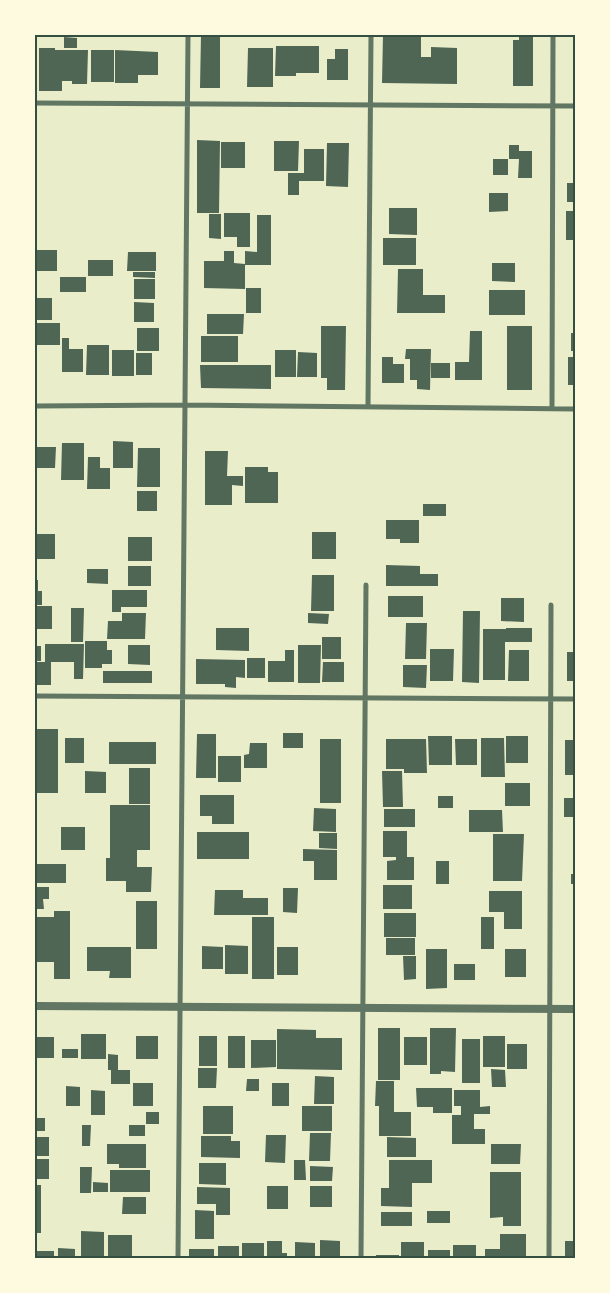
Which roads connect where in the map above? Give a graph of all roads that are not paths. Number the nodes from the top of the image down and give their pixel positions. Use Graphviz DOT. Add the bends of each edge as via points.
graph roads {
  1 [pos="188,35"];
  2 [pos="371,35"];
  3 [pos="553,35"];
  4 [pos="35,103"];
  5 [pos="188,104"];
  6 [pos="370,105"];
  7 [pos="575,106"];
  8 [pos="552,107"];
  9 [pos="185,405"];
  10 [pos="35,406"];
  11 [pos="368,406"];
  12 [pos="552,408"];
  13 [pos="575,409"];
  14 [pos="366,585"];
  15 [pos="551,605"];
  16 [pos="35,696"];
  17 [pos="183,696"];
  18 [pos="366,697"];
  19 [pos="551,698"];
  20 [pos="575,699"];
  21 [pos="35,1006"];
  22 [pos="180,1007"];
  23 [pos="363,1008"];
  24 [pos="550,1009"];
  25 [pos="575,1009"];
  26 [pos="178,1258"];
  27 [pos="361,1258"];
  28 [pos="549,1258"];
  1 -- 5 [label="street"];
  2 -- 6 [label="street"];
  3 -- 8 [label="street"];
  4 -- 5 [label="street"];
  5 -- 6 [label="street"];
  5 -- 9 [label="street"];
  6 -- 8 [label="street"];
  6 -- 11 [label="street"];
  7 -- 8 [label="street"];
  8 -- 12 [label="street"];
  9 -- 10 [label="street"];
  9 -- 11 [label="street"];
  9 -- 17 [label="street"];
  11 -- 12 [label="street"];
  12 -- 13 [label="street"];
  14 -- 18 [label="street"];
  15 -- 19 [label="street"];
  16 -- 17 [label="street"];
  17 -- 18 [label="street"];
  17 -- 22 [label="street"];
  18 -- 19 [label="street"];
  18 -- 23 [label="street"];
  19 -- 20 [label="street"];
  19 -- 24 [label="street"];
  21 -- 22 [label="street"];
  22 -- 23 [label="street"];
  22 -- 26 [label="street"];
  23 -- 24 [label="street"];
  23 -- 27 [label="street"];
  24 -- 25 [label="street"];
  24 -- 28 [label="street"];
}
